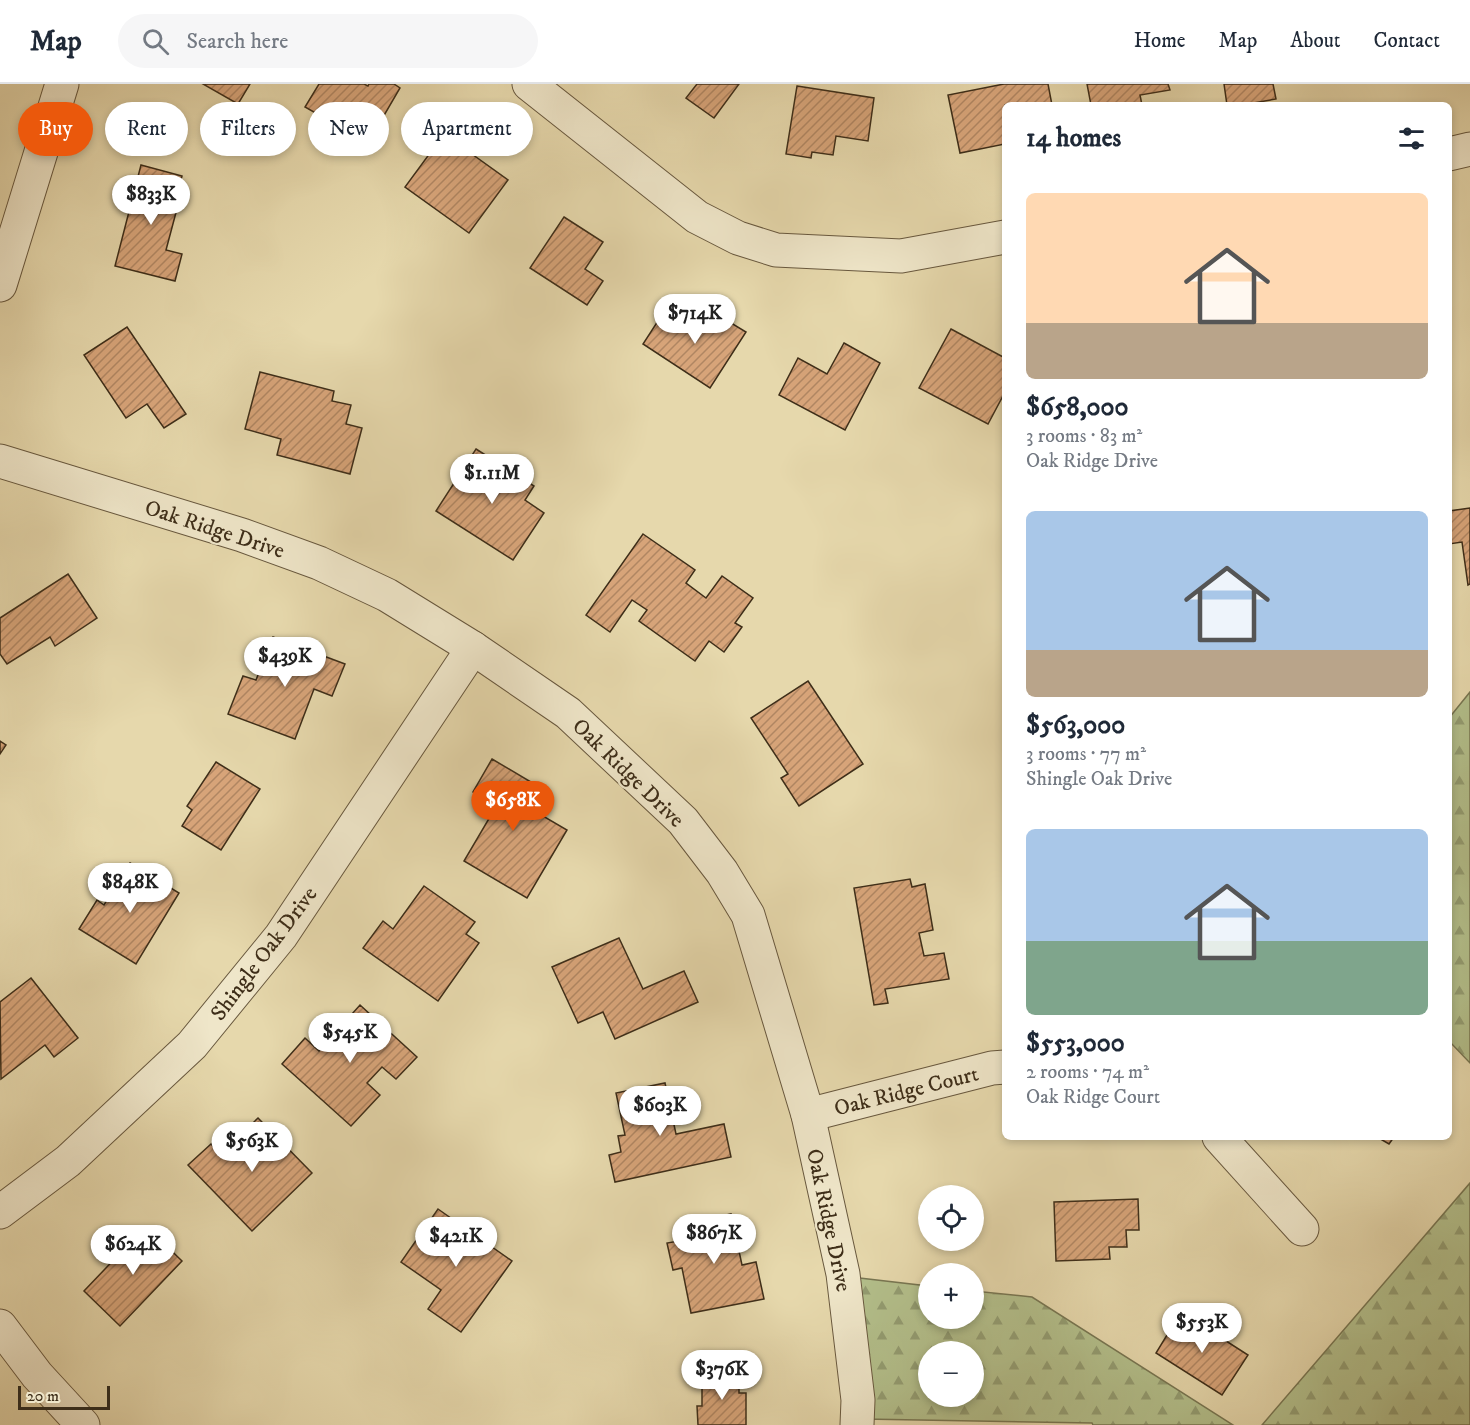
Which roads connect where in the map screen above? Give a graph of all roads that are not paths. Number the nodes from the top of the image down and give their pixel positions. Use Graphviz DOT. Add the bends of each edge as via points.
graph roads {
  1 [pos="62,84"];
  2 [pos="529,84"];
  3 [pos="1470,149"];
  4 [pos="1452,153"];
  5 [pos="1002,238"];
  6 [pos="0,285"];
  7 [pos="0,461"];
  8 [pos="472,648"];
  9 [pos="1002,1067"];
  10 [pos="808,1115"];
  11 [pos="1222,1140"];
  12 [pos="0,1212"];
  13 [pos="1302,1229"];
  14 [pos="0,1326"];
  15 [pos="83,1425"];
  16 [pos="857,1425"];
  1 -- 6 [label="street"];
  2 -- 5 [label="street" via="697,217 738,238 776,250 901,256"];
  3 -- 4 [label="street"];
  7 -- 8 [label="street, Oak Ridge Drive" via="242,535 319,563 387,595"];
  8 -- 10 [label="street, Oak Ridge Drive" via="568,713 683,821 722,872 748,915"];
  8 -- 12 [label="street, Shingle Oak Drive" via="281,936 192,1045 68,1161"];
  9 -- 10 [label="street, Oak Ridge Court"];
  10 -- 16 [label="street, Oak Ridge Drive" via="843,1275 858,1400"];
  11 -- 13 [label="street"];
  14 -- 15 [label="street"];
}
